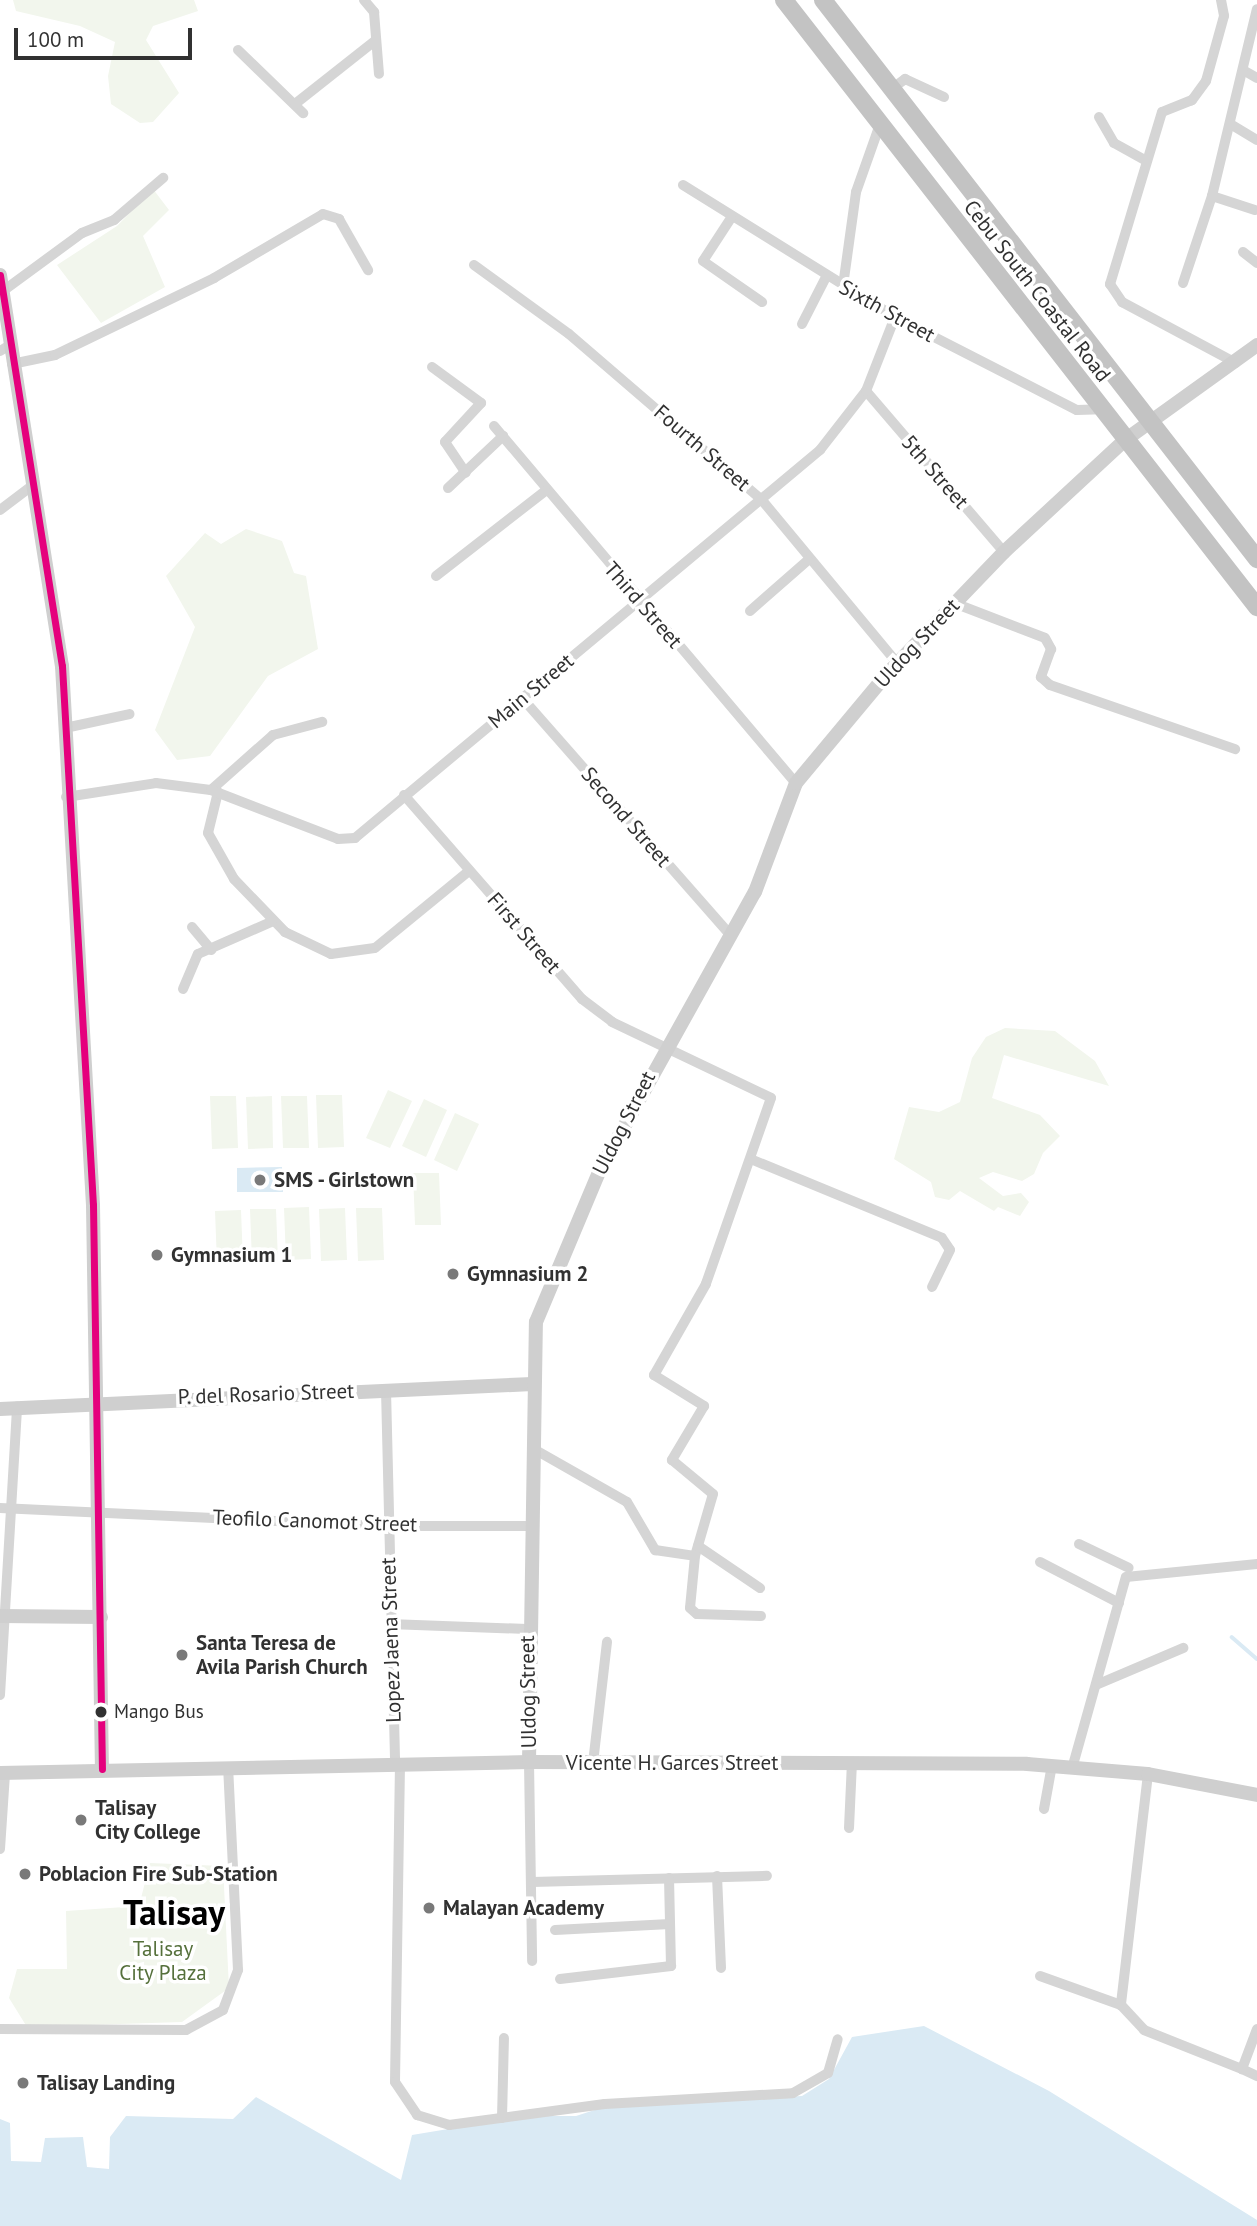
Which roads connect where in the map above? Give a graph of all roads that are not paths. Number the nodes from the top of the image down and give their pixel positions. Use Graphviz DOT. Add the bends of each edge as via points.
graph roads {
  1 [pos="364,0"];
  2 [pos="784,0"];
  3 [pos="823,0"];
  4 [pos="1221,0"];
  5 [pos="1257,9"];
  6 [pos="376,40"];
  7 [pos="239,50"];
  8 [pos="1243,70"];
  9 [pos="379,74"];
  10 [pos="1257,78"];
  11 [pos="890,90"];
  12 [pos="944,97"];
  13 [pos="295,104"];
  14 [pos="303,113"];
  15 [pos="1099,117"];
  16 [pos="1231,125"];
  17 [pos="879,127"];
  18 [pos="1257,140"];
  19 [pos="1146,161"];
  20 [pos="163,178"];
  21 [pos="683,185"];
  22 [pos="1212,196"];
  23 [pos="1255,210"];
  24 [pos="731,218"];
  25 [pos="1242,252"];
  26 [pos="1257,263"];
  27 [pos="474,265"];
  28 [pos="368,270"];
  29 [pos="0,275"];
  30 [pos="826,277"];
  31 [pos="1183,284"];
  32 [pos="843,286"];
  33 [pos="3,291"];
  34 [pos="762,302"];
  35 [pos="895,317"];
  36 [pos="802,324"];
  37 [pos="1257,345"];
  38 [pos="5,348"];
  39 [pos="1236,363"];
  40 [pos="12,364"];
  41 [pos="432,367"];
  42 [pos="866,391"];
  43 [pos="1101,410"];
  44 [pos="1149,423"];
  45 [pos="494,426"];
  46 [pos="503,436"];
  47 [pos="1125,440"];
  48 [pos="466,473"];
  49 [pos="33,485"];
  50 [pos="448,488"];
  51 [pos="545,491"];
  52 [pos="761,499"];
  53 [pos="0,510"];
  54 [pos="1004,552"];
  55 [pos="1257,559"];
  56 [pos="808,561"];
  57 [pos="436,576"];
  58 [pos="639,600"];
  59 [pos="954,604"];
  60 [pos="1257,607"];
  61 [pos="750,611"];
  62 [pos="897,663"];
  63 [pos="523,699"];
  64 [pos="130,714"];
  65 [pos="322,722"];
  66 [pos="65,728"];
  67 [pos="1235,749"];
  68 [pos="796,783"];
  69 [pos="215,791"];
  70 [pos="404,795"];
  71 [pos="66,797"];
  72 [pos="469,871"];
  73 [pos="271,922"];
  74 [pos="192,927"];
  75 [pos="730,935"];
  76 [pos="211,950"];
  77 [pos="183,989"];
  78 [pos="663,1049"];
  79 [pos="753,1160"];
  80 [pos="932,1287"];
  81 [pos="532,1384"];
  82 [pos="386,1390"];
  83 [pos="97,1401"];
  84 [pos="17,1408"];
  85 [pos="0,1409"];
  86 [pos="532,1448"];
  87 [pos="5,1508"];
  88 [pos="99,1511"];
  89 [pos="532,1525"];
  90 [pos="387,1526"];
  91 [pos="1079,1545"];
  92 [pos="696,1551"];
  93 [pos="1040,1562"];
  94 [pos="1257,1564"];
  95 [pos="1129,1569"];
  96 [pos="760,1588"];
  97 [pos="1119,1602"];
  98 [pos="4,1616"];
  99 [pos="761,1616"];
  100 [pos="101,1618"];
  101 [pos="389,1624"];
  102 [pos="527,1629"];
  103 [pos="607,1642"];
  104 [pos="1183,1648"];
  105 [pos="1096,1685"];
  106 [pos="0,1695"];
  107 [pos="529,1762"];
  108 [pos="593,1763"];
  109 [pos="852,1763"];
  110 [pos="398,1764"];
  111 [pos="1052,1765"];
  112 [pos="1073,1765"];
  113 [pos="228,1768"];
  114 [pos="102,1769"];
  115 [pos="3,1773"];
  116 [pos="1148,1774"];
  117 [pos="1257,1795"];
  118 [pos="1044,1809"];
  119 [pos="849,1828"];
  120 [pos="0,1849"];
  121 [pos="717,1876"];
  122 [pos="767,1876"];
  123 [pos="669,1878"];
  124 [pos="532,1882"];
  125 [pos="670,1924"];
  126 [pos="555,1930"];
  127 [pos="532,1961"];
  128 [pos="721,1968"];
  129 [pos="1040,1976"];
  130 [pos="560,1979"];
  131 [pos="1121,2005"];
  132 [pos="0,2029"];
  133 [pos="1257,2029"];
  134 [pos="504,2038"];
  135 [pos="838,2039"];
  136 [pos="1242,2069"];
  137 [pos="1257,2076"];
  138 [pos="502,2118"];
  1 -- 6 [label="street" via="374,12"];
  2 -- 17 [label="highway, Cebu South Coastal Road"];
  3 -- 11 [label="highway, Cebu South Coastal Road"];
  4 -- 19 [label="street" via="1224,16 1206,81 1192,100 1162,112"];
  5 -- 8 [label="street"];
  6 -- 9 [label="street"];
  6 -- 13 [label="street"];
  7 -- 13 [label="street"];
  8 -- 10 [label="street"];
  8 -- 16 [label="street"];
  11 -- 12 [label="street" via="905,79"];
  11 -- 44 [label="highway, Cebu South Coastal Road"];
  13 -- 14 [label="street"];
  15 -- 19 [label="street" via="1114,143"];
  16 -- 18 [label="street"];
  16 -- 22 [label="street"];
  17 -- 32 [label="street" via="856,192"];
  17 -- 43 [label="highway, Cebu South Coastal Road"];
  19 -- 39 [label="street" via="1110,284 1112,294"];
  20 -- 33 [label="street" via="114,220 82,233"];
  21 -- 24 [label="street, Sixth Street"];
  22 -- 23 [label="street"];
  22 -- 31 [label="street"];
  24 -- 30 [label="street, Sixth Street"];
  24 -- 34 [label="street" via="703,261"];
  25 -- 26 [label="street"];
  27 -- 52 [label="street, Fourth Street" via="569,334"];
  28 -- 40 [label="street" via="339,219 323,214 214,278 55,355"];
  29 -- 33 [label="street"];
  30 -- 32 [label="street, Sixth Street"];
  30 -- 36 [label="street"];
  32 -- 35 [label="street, Sixth Street"];
  33 -- 38 [label="street"];
  35 -- 42 [label="street, Main Street"];
  35 -- 43 [label="street, Sixth Street" via="1077,410"];
  37 -- 39 [label="street"];
  38 -- 40 [label="street"];
  39 -- 44 [label="street"];
  40 -- 49 [label="street"];
  41 -- 48 [label="street" via="481,403 444,446"];
  42 -- 52 [label="street, Main Street" via="820,450"];
  42 -- 54 [label="street, 5th Street"];
  43 -- 47 [label="highway, Cebu South Coastal Road"];
  44 -- 47 [label="street, Uldog Street"];
  44 -- 55 [label="highway, Cebu South Coastal Road"];
  45 -- 46 [label="street, Third Street"];
  46 -- 48 [label="street"];
  46 -- 51 [label="street, Third Street"];
  47 -- 54 [label="street, Uldog Street"];
  47 -- 60 [label="highway, Cebu South Coastal Road"];
  48 -- 50 [label="street"];
  49 -- 53 [label="street"];
  49 -- 66 [label="street"];
  51 -- 57 [label="street"];
  51 -- 58 [label="street, Third Street"];
  52 -- 56 [label="street, Fourth Street"];
  52 -- 58 [label="street, Main Street"];
  54 -- 59 [label="street, Uldog Street"];
  56 -- 61 [label="street"];
  56 -- 62 [label="street, Fourth Street"];
  58 -- 63 [label="street, Main Street"];
  58 -- 68 [label="street, Third Street"];
  59 -- 62 [label="street, Uldog Street"];
  59 -- 67 [label="street" via="1045,638 1051,649 1041,677 1050,685"];
  62 -- 68 [label="street, Uldog Street"];
  63 -- 70 [label="street, Main Street"];
  63 -- 75 [label="street, Second Street"];
  64 -- 66 [label="street"];
  65 -- 69 [label="street" via="273,736"];
  66 -- 71 [label="street"];
  68 -- 75 [label="street, Uldog Street" via="755,892"];
  69 -- 70 [label="street, Main Street" via="347,841"];
  69 -- 71 [label="street, Main Street" via="156,783"];
  69 -- 73 [label="street" via="209,838"];
  70 -- 72 [label="street, First Street"];
  71 -- 83 [label="street" via="84,1015"];
  72 -- 73 [label="street" via="361,953 331,954 302,944"];
  72 -- 78 [label="street, First Street" via="582,999"];
  73 -- 76 [label="street"];
  74 -- 76 [label="street"];
  75 -- 78 [label="street, Uldog Street"];
  76 -- 77 [label="street" via="192,959"];
  78 -- 79 [label="street, First Street" via="767,1093 771,1103"];
  78 -- 81 [label="street, Uldog Street" via="552,1274 536,1322"];
  79 -- 80 [label="street" via="942,1238 950,1250"];
  79 -- 92 [label="street, First Street" via="706,1284 654,1376 704,1406 673,1460 712,1490"];
  81 -- 82 [label="street, P. del Rosario Street"];
  81 -- 86 [label="street, Uldog Street"];
  82 -- 83 [label="street, P. del Rosario Street"];
  82 -- 90 [label="street, Lopez Jaena Street"];
  83 -- 84 [label="street, P. del Rosario Street"];
  83 -- 88 [label="street"];
  84 -- 85 [label="street, P. del Rosario Street"];
  84 -- 87 [label="street"];
  86 -- 89 [label="street, Uldog Street"];
  86 -- 92 [label="street" via="627,1502 656,1550"];
  87 -- 88 [label="street, Teofilo Canomot Street"];
  87 -- 98 [label="street"];
  88 -- 90 [label="street, Teofilo Canomot Street"];
  88 -- 100 [label="street"];
  89 -- 90 [label="street, Teofilo Canomot Street"];
  89 -- 102 [label="street, Uldog Street"];
  90 -- 101 [label="street, Lopez Jaena Street"];
  91 -- 95 [label="street"];
  92 -- 96 [label="street"];
  92 -- 99 [label="street" via="693,1612"];
  93 -- 97 [label="street"];
  94 -- 97 [label="street" via="1126,1577"];
  97 -- 105 [label="street"];
  98 -- 100 [label="street"];
  98 -- 106 [label="street"];
  100 -- 114 [label="street"];
  101 -- 102 [label="street"];
  101 -- 110 [label="street, Lopez Jaena Street"];
  102 -- 107 [label="street, Uldog Street"];
  103 -- 108 [label="street"];
  104 -- 105 [label="street"];
  105 -- 112 [label="street"];
  107 -- 108 [label="street, Vicente H. Garces Street"];
  107 -- 110 [label="street, Vicente H. Garces Street"];
  107 -- 124 [label="street, Uldog Street"];
  108 -- 109 [label="street, Vicente H. Garces Street"];
  109 -- 111 [label="street, Vicente H. Garces Street"];
  109 -- 119 [label="street"];
  110 -- 113 [label="street, Vicente H. Garces Street"];
  110 -- 138 [label="street, Lopez Jaena Street" via="397,2093 428,2120 449,2125"];
  111 -- 112 [label="street, Vicente H. Garces Street"];
  111 -- 118 [label="street"];
  112 -- 116 [label="street, Vicente H. Garces Street"];
  113 -- 114 [label="street, Vicente H. Garces Street"];
  113 -- 132 [label="street" via="238,1970 223,2010 186,2030"];
  114 -- 115 [label="street, Vicente H. Garces Street"];
  115 -- 120 [label="street"];
  116 -- 117 [label="street, Vicente H. Garces Street"];
  116 -- 131 [label="street"];
  121 -- 122 [label="street"];
  121 -- 123 [label="street"];
  121 -- 128 [label="street"];
  123 -- 124 [label="street"];
  123 -- 125 [label="street"];
  124 -- 127 [label="street, Uldog Street"];
  125 -- 126 [label="street"];
  125 -- 130 [label="street" via="671,1966"];
  129 -- 131 [label="street"];
  131 -- 136 [label="street" via="1144,2030"];
  133 -- 136 [label="street"];
  134 -- 138 [label="street"];
  135 -- 138 [label="street, Lopez Jaena Street" via="828,2073 807,2090"];
  136 -- 137 [label="street"];
}
